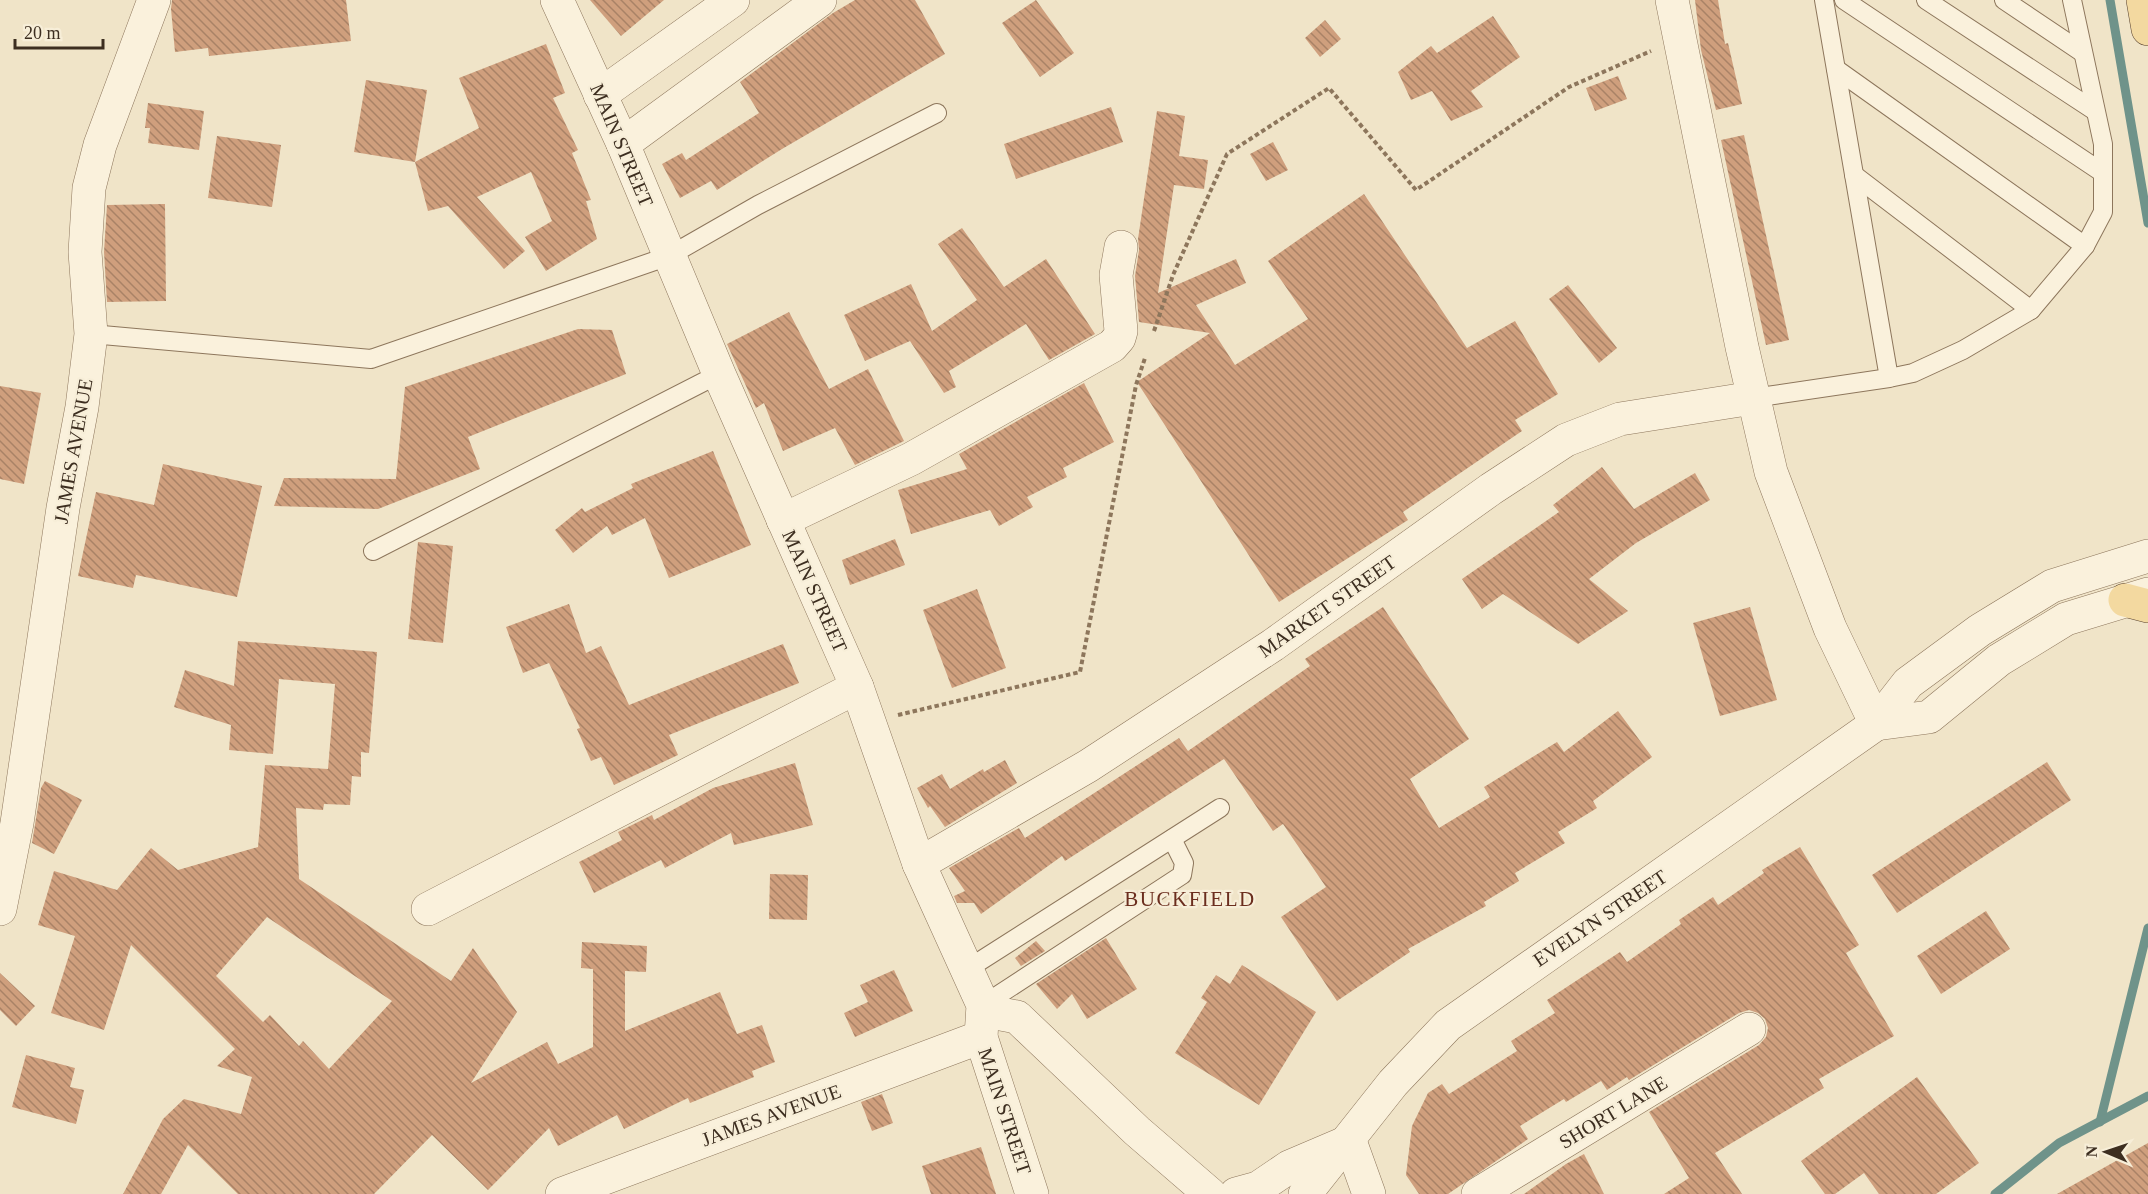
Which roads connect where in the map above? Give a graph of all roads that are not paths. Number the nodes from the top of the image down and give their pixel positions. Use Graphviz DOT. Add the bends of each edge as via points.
graph roads {
  1 [pos="154,0"];
  2 [pos="557,0"];
  3 [pos="733,0"];
  4 [pos="820,0"];
  5 [pos="1672,0"];
  6 [pos="1824,0"];
  7 [pos="1844,0"];
  8 [pos="1926,0"];
  9 [pos="2004,0"];
  10 [pos="2072,0"];
  11 [pos="2143,0"];
  12 [pos="2148,29"];
  13 [pos="2083,53"];
  14 [pos="1836,69"];
  15 [pos="600,95"];
  16 [pos="2095,111"];
  17 [pos="937,112"];
  18 [pos="623,144"];
  19 [pos="2103,173"];
  20 [pos="1854,175"];
  21 [pos="2085,246"];
  22 [pos="1121,247"];
  23 [pos="669,256"];
  24 [pos="2031,310"];
  25 [pos="91,334"];
  26 [pos="719,374"];
  27 [pos="1889,378"];
  28 [pos="1753,398"];
  29 [pos="783,520"];
  30 [pos="373,551"];
  31 [pos="2148,556"];
  32 [pos="2140,600"];
  33 [pos="857,687"];
  34 [pos="1876,724"];
  35 [pos="1220,808"];
  36 [pos="1172,839"];
  37 [pos="919,864"];
  38 [pos="0,909"];
  39 [pos="428,909"];
  40 [pos="966,970"];
  41 [pos="983,1018"];
  42 [pos="1749,1029"];
  43 [pos="1350,1141"];
  44 [pos="562,1194"];
  45 [pos="1032,1194"];
  46 [pos="1210,1194"];
  47 [pos="1236,1194"];
  48 [pos="1305,1194"];
  49 [pos="1369,1194"];
  50 [pos="1478,1194"];
  1 -- 25 [label="street, JAMES AVENUE" via="100,145 89,188 85,252"];
  2 -- 15 [label="street, MAIN STREET"];
  3 -- 15 [label="street"];
  4 -- 18 [label="street"];
  5 -- 28 [label="street"];
  6 -- 14 [label="lane"];
  7 -- 19 [label="lane"];
  8 -- 16 [label="lane"];
  9 -- 13 [label="lane"];
  10 -- 13 [label="lane"];
  11 -- 12 [label="main road"];
  13 -- 16 [label="lane"];
  14 -- 20 [label="lane"];
  14 -- 21 [label="lane"];
  15 -- 18 [label="street, MAIN STREET"];
  16 -- 19 [label="lane" via="2103,144"];
  17 -- 23 [label="lane"];
  18 -- 23 [label="street, MAIN STREET"];
  19 -- 21 [label="lane" via="2103,212"];
  20 -- 24 [label="lane"];
  20 -- 27 [label="lane"];
  21 -- 24 [label="lane"];
  22 -- 29 [label="street" via="1116,275 1121,331 1112,346 911,459"];
  23 -- 25 [label="lane" via="371,359"];
  23 -- 26 [label="street, MAIN STREET"];
  24 -- 27 [label="lane" via="1964,350 1913,373"];
  25 -- 38 [label="street, JAMES AVENUE" via="17,824"];
  26 -- 29 [label="street, MAIN STREET"];
  26 -- 30 [label="lane"];
  27 -- 28 [label="lane"];
  28 -- 34 [label="street" via="1771,472 1805,563 1830,628"];
  28 -- 37 [label="street, MARKET STREET" via="1620,419 1566,440 1273,645 1088,766"];
  29 -- 33 [label="street, MAIN STREET"];
  31 -- 34 [label="street, EVELYN STREET" via="2052,586 1980,630 1908,683"];
  32 -- 34 [label="street, EVELYN STREET" via="2066,619 1999,660 1929,717"];
  33 -- 37 [label="street, MAIN STREET"];
  33 -- 39 [label="street"];
  34 -- 43 [label="street, EVELYN STREET" via="1448,1025 1393,1083"];
  35 -- 36 [label="lane"];
  36 -- 40 [label="lane"];
  36 -- 41 [label="lane" via="1184,863 1182,875"];
  37 -- 40 [label="street, MAIN STREET"];
  40 -- 41 [label="street, MAIN STREET"];
  41 -- 44 [label="street, JAMES AVENUE"];
  41 -- 45 [label="street, MAIN STREET"];
  41 -- 46 [label="street" via="1017,1017"];
  42 -- 50 [label="street, SHORT LANE"];
  43 -- 47 [label="street" via="1289,1167 1258,1188"];
  43 -- 48 [label="street, EVELYN STREET"];
  43 -- 49 [label="street"];
}
